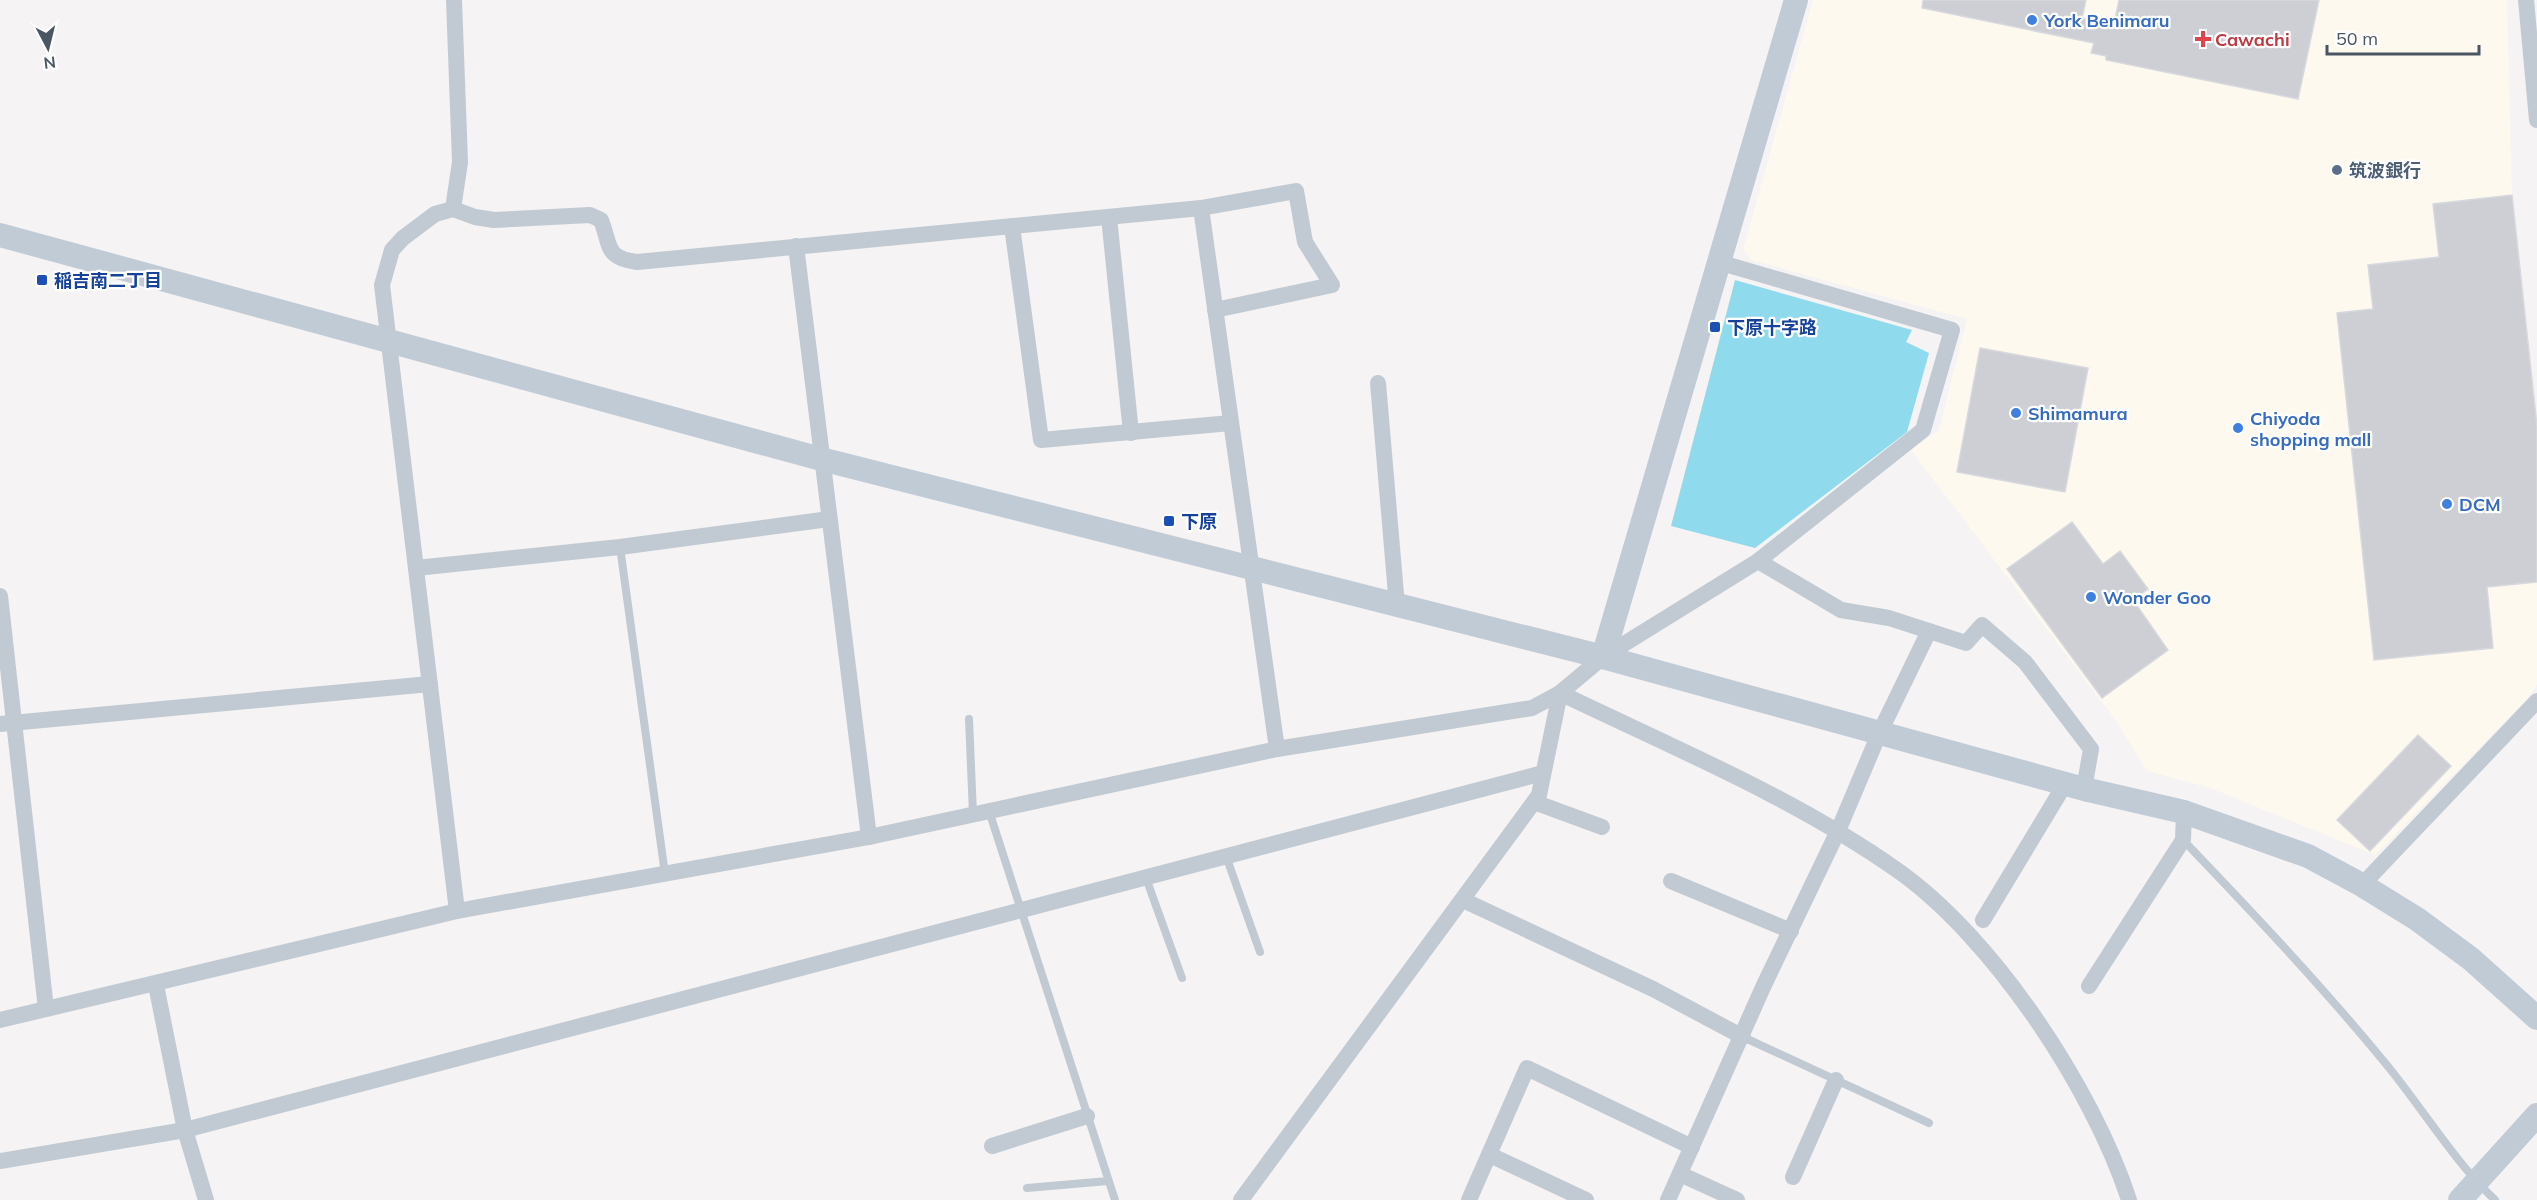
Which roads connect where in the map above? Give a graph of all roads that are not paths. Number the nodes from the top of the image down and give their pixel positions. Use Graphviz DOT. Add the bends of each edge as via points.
graph roads {
  1 [pos="454,0"];
  2 [pos="1796,0"];
  3 [pos="2526,0"];
  4 [pos="2537,120"];
  5 [pos="1201,208"];
  6 [pos="453,209"];
  7 [pos="1109,217"];
  8 [pos="1012,226"];
  9 [pos="0,235"];
  10 [pos="796,246"];
  11 [pos="1718,261"];
  12 [pos="1215,310"];
  13 [pos="389,342"];
  14 [pos="1378,383"];
  15 [pos="1231,423"];
  16 [pos="1131,432"];
  17 [pos="821,459"];
  18 [pos="828,519"];
  19 [pos="620,547"];
  20 [pos="1758,561"];
  21 [pos="416,568"];
  22 [pos="1251,569"];
  23 [pos="0,596"];
  24 [pos="1397,606"];
  25 [pos="1929,631"];
  26 [pos="1603,657"];
  27 [pos="430,684"];
  28 [pos="1560,693"];
  29 [pos="2537,701"];
  30 [pos="969,719"];
  31 [pos="8,723"];
  32 [pos="1879,734"];
  33 [pos="1277,748"];
  34 [pos="1543,773"];
  35 [pos="2075,786"];
  36 [pos="1534,802"];
  37 [pos="981,812"];
  38 [pos="2184,812"];
  39 [pos="1602,827"];
  40 [pos="1838,831"];
  41 [pos="869,837"];
  42 [pos="2183,840"];
  43 [pos="1226,856"];
  44 [pos="665,874"];
  45 [pos="1146,878"];
  46 [pos="1671,881"];
  47 [pos="2362,885"];
  48 [pos="1463,900"];
  49 [pos="1021,910"];
  50 [pos="457,911"];
  51 [pos="1983,920"];
  52 [pos="1791,931"];
  53 [pos="1260,952"];
  54 [pos="1182,978"];
  55 [pos="156,985"];
  56 [pos="2089,986"];
  57 [pos="46,1009"];
  58 [pos="2537,1018"];
  59 [pos="0,1020"];
  60 [pos="1743,1036"];
  61 [pos="1836,1080"];
  62 [pos="2537,1115"];
  63 [pos="1088,1116"];
  64 [pos="1929,1123"];
  65 [pos="185,1130"];
  66 [pos="992,1146"];
  67 [pos="1692,1147"];
  68 [pos="1490,1155"];
  69 [pos="0,1161"];
  70 [pos="1680,1174"];
  71 [pos="1793,1177"];
  72 [pos="1108,1181"];
  73 [pos="2476,1182"];
  74 [pos="1027,1188"];
  75 [pos="1561,1195"];
  76 [pos="206,1200"];
  77 [pos="1114,1200"];
  78 [pos="1241,1200"];
  79 [pos="1469,1200"];
  80 [pos="1586,1200"];
  81 [pos="1668,1200"];
  82 [pos="1737,1200"];
  83 [pos="2129,1200"];
  84 [pos="2460,1200"];
  85 [pos="2495,1200"];
  1 -- 6 [label="street" via="460,162"];
  2 -- 11 [label="street"];
  3 -- 4 [label="street"];
  5 -- 7 [label="street"];
  5 -- 12 [label="street"];
  5 -- 12 [label="street" via="1296,191 1305,242 1332,285"];
  6 -- 10 [label="street" via="494,220 590,215 602,220 610,252 621,260 637,262"];
  6 -- 13 [label="street" via="435,214 392,250 382,285"];
  7 -- 8 [label="street"];
  7 -- 16 [label="street"];
  8 -- 10 [label="street"];
  8 -- 16 [label="street" via="1041,441"];
  9 -- 13 [label="street"];
  10 -- 17 [label="street"];
  11 -- 20 [label="street" via="1952,330 1923,430"];
  11 -- 26 [label="street"];
  12 -- 15 [label="street"];
  13 -- 17 [label="street"];
  13 -- 21 [label="street"];
  14 -- 24 [label="street"];
  15 -- 16 [label="street"];
  15 -- 22 [label="street"];
  17 -- 18 [label="street"];
  17 -- 22 [label="street"];
  18 -- 19 [label="street"];
  18 -- 41 [label="street"];
  19 -- 21 [label="street"];
  19 -- 44 [label="lane"];
  20 -- 25 [label="street" via="1841,610 1889,618"];
  20 -- 26 [label="street"];
  21 -- 27 [label="street"];
  22 -- 24 [label="street"];
  22 -- 33 [label="street"];
  23 -- 31 [label="street"];
  24 -- 26 [label="street"];
  25 -- 32 [label="street"];
  25 -- 35 [label="street" via="1966,643 1982,625 2025,662 2091,748"];
  26 -- 28 [label="street"];
  26 -- 32 [label="street"];
  27 -- 31 [label="street"];
  27 -- 50 [label="street"];
  28 -- 33 [label="street" via="1532,708"];
  28 -- 34 [label="street"];
  28 -- 40 [label="street"];
  29 -- 47 [label="street"];
  30 -- 37 [label="lane"];
  31 -- 57 [label="street"];
  32 -- 35 [label="street"];
  32 -- 40 [label="street"];
  33 -- 37 [label="street"];
  34 -- 36 [label="street"];
  34 -- 43 [label="street"];
  35 -- 38 [label="street"];
  35 -- 51 [label="street"];
  36 -- 39 [label="street"];
  36 -- 48 [label="street"];
  37 -- 41 [label="street"];
  37 -- 49 [label="lane"];
  38 -- 42 [label="street"];
  38 -- 47 [label="street" via="2308,856"];
  40 -- 52 [label="street"];
  40 -- 83 [label="street" via="1899,871 1944,910 1993,963 2045,1033 2089,1105"];
  41 -- 44 [label="street"];
  42 -- 56 [label="street"];
  42 -- 73 [label="lane" via="2320,986"];
  43 -- 45 [label="street"];
  43 -- 53 [label="lane"];
  44 -- 50 [label="street"];
  45 -- 49 [label="street"];
  45 -- 54 [label="lane"];
  46 -- 52 [label="street"];
  47 -- 58 [label="street" via="2471,959"];
  48 -- 60 [label="street"];
  48 -- 78 [label="street"];
  49 -- 63 [label="lane"];
  49 -- 65 [label="street"];
  50 -- 55 [label="street"];
  52 -- 60 [label="street"];
  55 -- 57 [label="street"];
  55 -- 65 [label="street"];
  57 -- 59 [label="street"];
  60 -- 61 [label="lane"];
  60 -- 67 [label="street"];
  61 -- 64 [label="lane"];
  61 -- 71 [label="street"];
  62 -- 73 [label="street"];
  63 -- 66 [label="street"];
  63 -- 72 [label="lane"];
  65 -- 69 [label="street"];
  65 -- 76 [label="street"];
  67 -- 68 [label="street" via="1527,1068"];
  67 -- 70 [label="street"];
  68 -- 75 [label="street"];
  68 -- 79 [label="street"];
  70 -- 81 [label="street"];
  70 -- 82 [label="street"];
  72 -- 74 [label="lane"];
  72 -- 77 [label="lane"];
  73 -- 84 [label="street"];
  73 -- 85 [label="lane"];
  75 -- 80 [label="street"];
}
